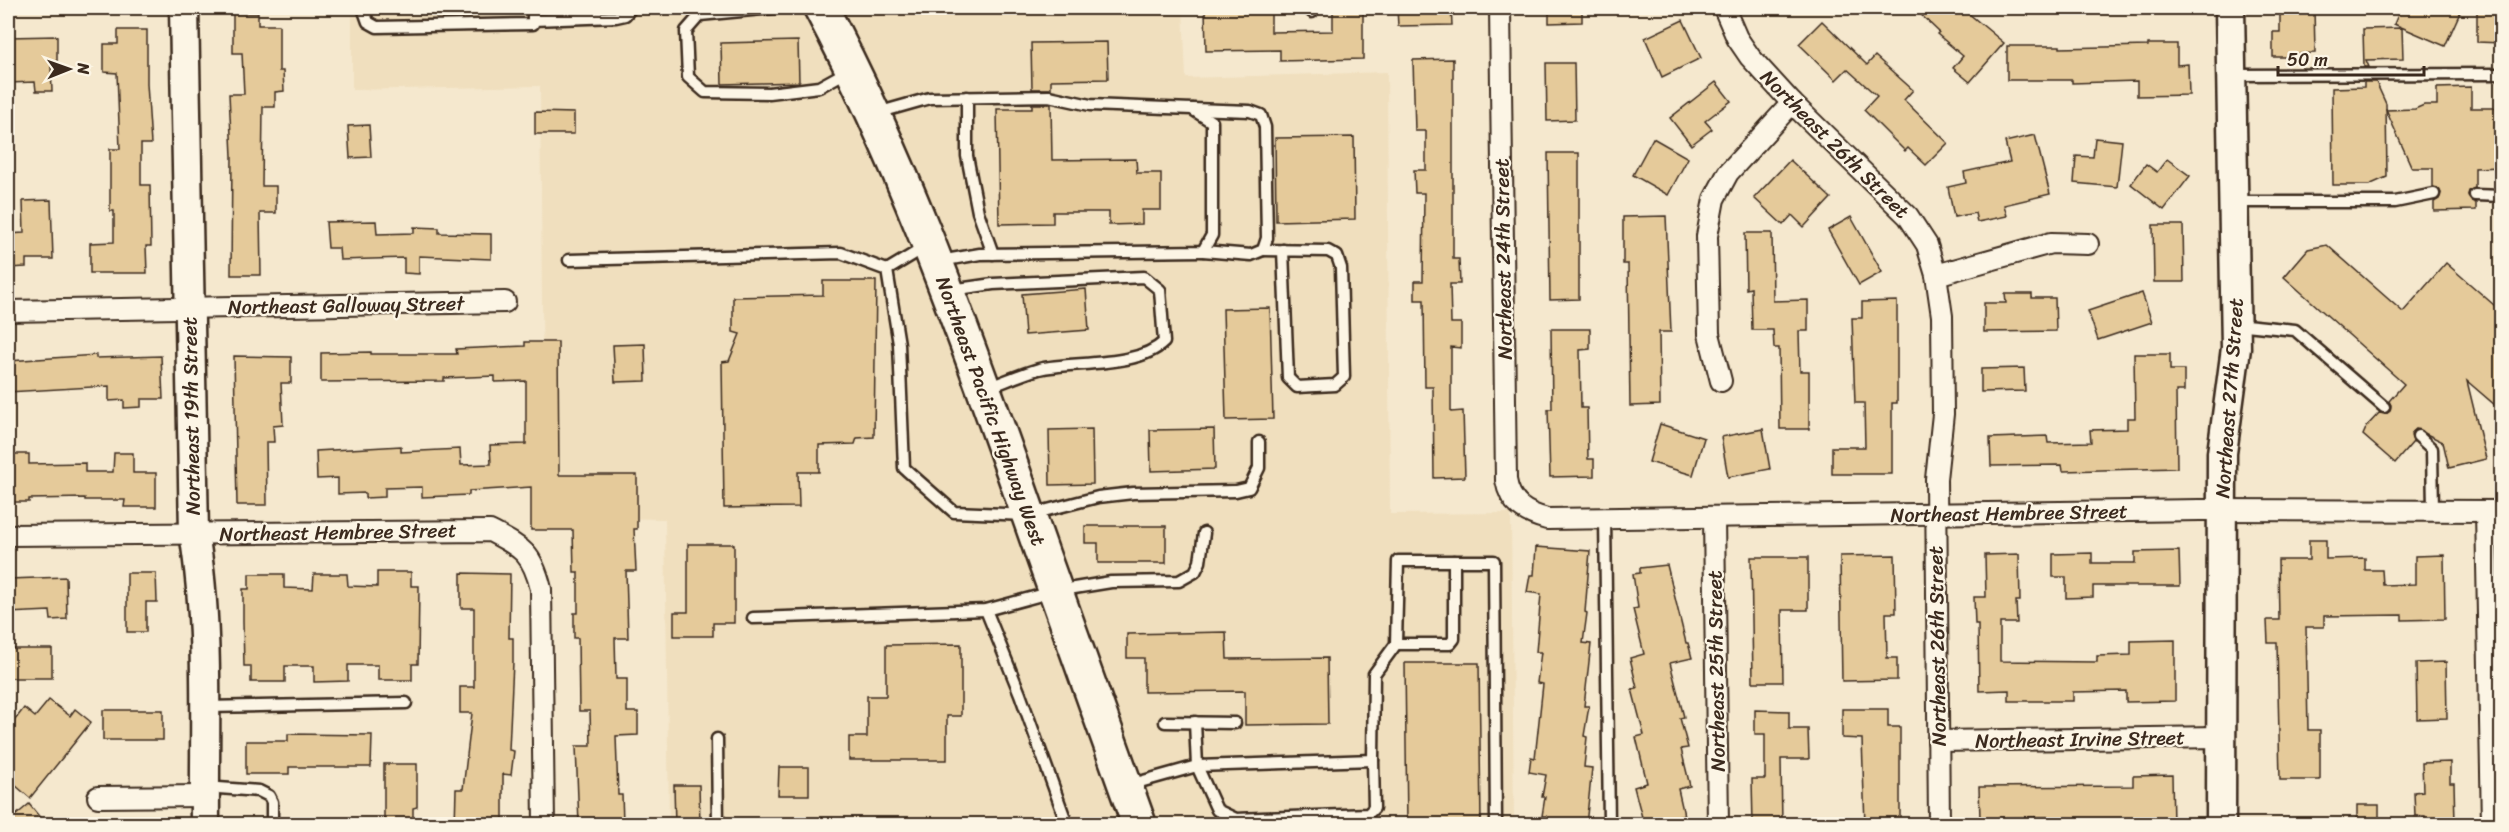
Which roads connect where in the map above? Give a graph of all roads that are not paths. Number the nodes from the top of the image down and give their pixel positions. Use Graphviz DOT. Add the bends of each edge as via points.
graph roads {
  1 [pos="184,8"];
  2 [pos="363,8"];
  3 [pos="533,8"];
  4 [pos="631,8"];
  5 [pos="774,8"];
  6 [pos="825,8"];
  7 [pos="1500,8"];
  8 [pos="1724,8"];
  9 [pos="2230,8"];
  10 [pos="533,20"];
  11 [pos="853,69"];
  12 [pos="2502,74"];
  13 [pos="2232,75"];
  14 [pos="967,97"];
  15 [pos="1792,103"];
  16 [pos="1192,109"];
  17 [pos="875,114"];
  18 [pos="2434,194"];
  19 [pos="2475,195"];
  20 [pos="2502,196"];
  21 [pos="2234,202"];
  22 [pos="2088,244"];
  23 [pos="1263,250"];
  24 [pos="1283,250"];
  25 [pos="1203,251"];
  26 [pos="993,254"];
  27 [pos="569,260"];
  28 [pos="938,266"];
  29 [pos="887,270"];
  30 [pos="1936,275"];
  31 [pos="505,302"];
  32 [pos="188,309"];
  33 [pos="8,311"];
  34 [pos="2236,324"];
  35 [pos="1721,381"];
  36 [pos="983,389"];
  37 [pos="2384,407"];
  38 [pos="2418,436"];
  39 [pos="1259,442"];
  40 [pos="1519,507"];
  41 [pos="2222,511"];
  42 [pos="2433,511"];
  43 [pos="2494,511"];
  44 [pos="1936,514"];
  45 [pos="1029,515"];
  46 [pos="1714,517"];
  47 [pos="1605,518"];
  48 [pos="1204,533"];
  49 [pos="194,534"];
  50 [pos="8,535"];
  51 [pos="1454,561"];
  52 [pos="1056,591"];
  53 [pos="986,610"];
  54 [pos="753,618"];
  55 [pos="1396,644"];
  56 [pos="406,703"];
  57 [pos="204,707"];
  58 [pos="1165,722"];
  59 [pos="1195,722"];
  60 [pos="1235,723"];
  61 [pos="2222,737"];
  62 [pos="717,739"];
  63 [pos="1938,741"];
  64 [pos="1373,760"];
  65 [pos="1197,766"];
  66 [pos="1125,786"];
  67 [pos="205,792"];
  68 [pos="98,797"];
  69 [pos="1321,820"];
  70 [pos="205,825"];
  71 [pos="272,825"];
  72 [pos="544,825"];
  73 [pos="718,825"];
  74 [pos="1067,825"];
  75 [pos="1139,825"];
  76 [pos="1496,825"];
  77 [pos="1609,825"];
  78 [pos="1718,825"];
  79 [pos="1939,825"];
  80 [pos="2221,825"];
  81 [pos="2492,825"];
  1 -- 32 [label="street, Northeast 19th Street"];
  2 -- 10 [label="lane" via="368,22 377,27 533,24"];
  3 -- 10 [label="lane"];
  4 -- 10 [label="lane" via="616,17"];
  5 -- 11 [label="lane" via="700,15 686,31 687,77 705,92 769,93 819,87"];
  6 -- 11 [label="highway, Northeast Pacific Highway West"];
  7 -- 40 [label="street, Northeast 24th Street" via="1506,480 1508,494"];
  8 -- 15 [label="street, Northeast 26th Street" via="1750,57"];
  9 -- 13 [label="street, Northeast 27th Street"];
  11 -- 17 [label="highway, Northeast Pacific Highway West"];
  12 -- 13 [label="lane"];
  13 -- 21 [label="street, Northeast 27th Street"];
  14 -- 16 [label="lane" via="1049,96 1090,105"];
  14 -- 17 [label="lane" via="930,98"];
  14 -- 26 [label="lane" via="967,156 978,212"];
  15 -- 30 [label="street, Northeast 26th Street" via="1908,216 1927,245"];
  15 -- 35 [label="street" via="1728,173 1714,200 1707,236 1709,334"];
  16 -- 23 [label="lane" via="1250,111 1261,115 1265,127 1268,238"];
  16 -- 25 [label="lane" via="1212,122 1212,235"];
  17 -- 28 [label="highway, Northeast Pacific Highway West"];
  18 -- 21 [label="lane" via="2395,202"];
  19 -- 20 [label="lane"];
  21 -- 34 [label="street, Northeast 27th Street"];
  22 -- 30 [label="street" via="2052,243"];
  23 -- 24 [label="lane"];
  23 -- 25 [label="lane" via="1251,255"];
  24 -- 24 [label="lane" via="1328,251 1337,256 1341,268 1344,377 1335,385 1297,387 1288,378"];
  25 -- 26 [label="lane"];
  26 -- 28 [label="lane"];
  27 -- 29 [label="lane" via="841,253"];
  28 -- 29 [label="lane"];
  28 -- 36 [label="highway, Northeast Pacific Highway West"];
  28 -- 36 [label="lane" via="993,284 1143,277 1161,290 1164,342 1156,350 1132,357 1040,369"];
  29 -- 45 [label="lane" via="899,344 904,468 954,512"];
  30 -- 44 [label="street, Northeast 26th Street" via="1942,316 1943,403"];
  31 -- 32 [label="street, Northeast Galloway Street"];
  32 -- 33 [label="street, Northeast Galloway Street"];
  32 -- 49 [label="street, Northeast 19th Street"];
  34 -- 37 [label="lane" via="2295,330"];
  34 -- 41 [label="street, Northeast 27th Street" via="2222,453"];
  36 -- 45 [label="highway, Northeast Pacific Highway West"];
  38 -- 42 [label="lane" via="2432,449"];
  39 -- 45 [label="lane" via="1259,468 1249,488 1098,496"];
  40 -- 47 [label="street, Northeast Hembree Street" via="1547,519"];
  41 -- 42 [label="street, Northeast Hembree Street"];
  41 -- 44 [label="street, Northeast Hembree Street"];
  41 -- 61 [label="street, Northeast 27th Street"];
  42 -- 43 [label="street, Northeast Hembree Street"];
  43 -- 81 [label="street"];
  44 -- 46 [label="street, Northeast Hembree Street"];
  44 -- 63 [label="street, Northeast 26th Street"];
  45 -- 52 [label="highway, Northeast Pacific Highway West"];
  46 -- 47 [label="street, Northeast Hembree Street"];
  46 -- 78 [label="street, Northeast 25th Street"];
  47 -- 77 [label="lane"];
  48 -- 52 [label="lane" via="1200,562 1187,579 1110,582"];
  49 -- 50 [label="street, Northeast Hembree Street"];
  49 -- 57 [label="street, Northeast 19th Street" via="202,583"];
  49 -- 72 [label="street, Northeast Hembree Street" via="490,531 520,547 535,566 541,589"];
  51 -- 55 [label="lane" via="1454,639 1450,644"];
  51 -- 55 [label="lane" via="1398,561"];
  51 -- 76 [label="lane" via="1494,561"];
  52 -- 53 [label="lane"];
  52 -- 66 [label="highway, Northeast Pacific Highway West"];
  53 -- 54 [label="lane"];
  53 -- 74 [label="lane"];
  55 -- 64 [label="lane" via="1374,675"];
  56 -- 57 [label="lane"];
  57 -- 67 [label="street, Northeast 19th Street"];
  58 -- 59 [label="lane"];
  59 -- 60 [label="lane"];
  59 -- 65 [label="lane"];
  61 -- 63 [label="street, Northeast Irvine Street"];
  61 -- 80 [label="street, Northeast 27th Street"];
  62 -- 73 [label="lane"];
  63 -- 79 [label="street, Northeast 26th Street"];
  64 -- 65 [label="lane"];
  64 -- 69 [label="lane" via="1374,808 1368,814"];
  65 -- 66 [label="lane"];
  65 -- 69 [label="lane" via="1217,810 1236,819"];
  66 -- 75 [label="highway, Northeast Pacific Highway West"];
  67 -- 68 [label="street"];
  67 -- 70 [label="street, Northeast 19th Street"];
  67 -- 71 [label="lane" via="264,793 272,802"];
}
